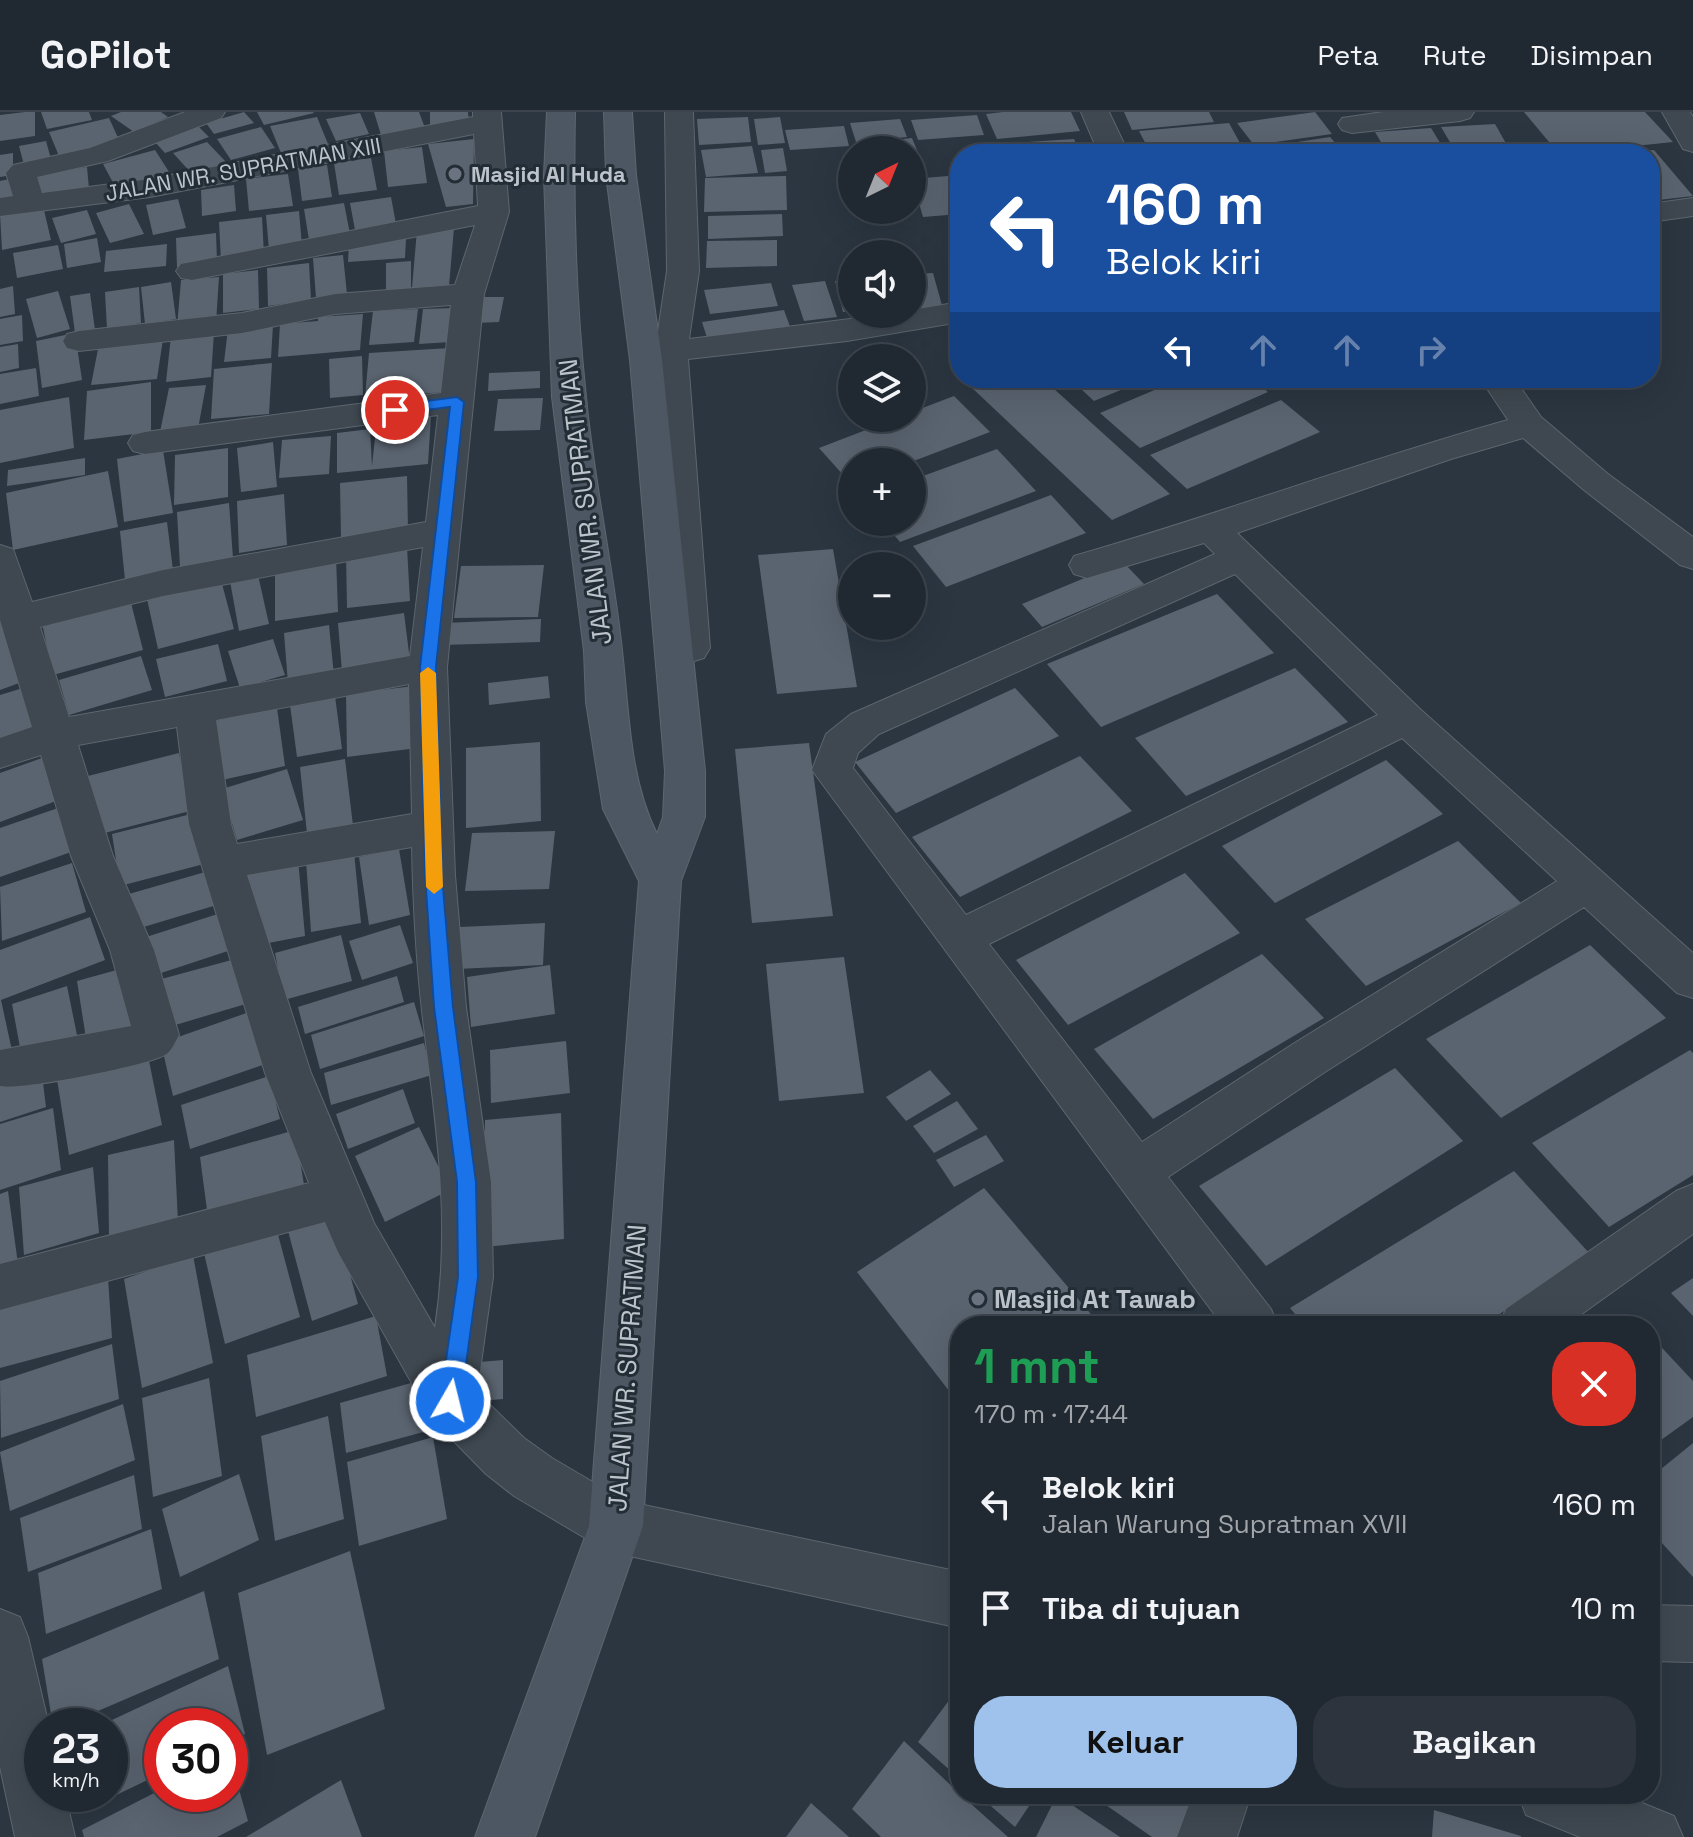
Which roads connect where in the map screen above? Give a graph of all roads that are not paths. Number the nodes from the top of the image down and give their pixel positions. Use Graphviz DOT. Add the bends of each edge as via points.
graph roads {
  1 [pos="211,112"];
  2 [pos="561,112"];
  3 [pos="618,112"];
  4 [pos="679,112"];
  5 [pos="1095,112"];
  6 [pos="1460,112"];
  7 [pos="1676,112"];
  8 [pos="486,118"];
  9 [pos="1348,118"];
  10 [pos="1693,143"];
  11 [pos="1109,144"];
  12 [pos="1364,144"];
  13 [pos="30,204"];
  14 [pos="0,207"];
  15 [pos="1693,207"];
  16 [pos="494,212"];
  17 [pos="1660,212"];
  18 [pos="192,271"];
  19 [pos="468,294"];
  20 [pos="950,314"];
  21 [pos="79,341"];
  22 [pos="671,351"];
  23 [pos="1504,388"];
  24 [pos="457,402"];
  25 [pos="1529,425"];
  26 [pos="145,443"];
  27 [pos="442,531"];
  28 [pos="1226,543"];
  29 [pos="1693,556"];
  30 [pos="1087,565"];
  31 [pos="2,570"];
  32 [pos="18,619"];
  33 [pos="428,667"];
  34 [pos="195,711"];
  35 [pos="1406,719"];
  36 [pos="53,735"];
  37 [pos="0,753"];
  38 [pos="685,771"];
  39 [pos="432,827"];
  40 [pos="223,863"];
  41 [pos="660,881"];
  42 [pos="1587,884"];
  43 [pos="960,938"];
  44 [pos="1693,980"];
  45 [pos="5,1068"];
  46 [pos="1136,1172"];
  47 [pos="339,1197"];
  48 [pos="1693,1206"];
  49 [pos="0,1287"];
  50 [pos="1245,1316"];
  51 [pos="1538,1316"];
  52 [pos="450,1401"];
  53 [pos="616,1526"];
  54 [pos="950,1598"];
  55 [pos="1660,1633"];
  56 [pos="1693,1634"];
  57 [pos="0,1637"];
  58 [pos="1219,1804"];
  59 [pos="1572,1804"];
  60 [pos="45,1837"];
  61 [pos="505,1837"];
  62 [pos="1207,1837"];
  63 [pos="1653,1837"];
  1 -- 13 [label="street" via="98,155 23,171"];
  2 -- 41 [label="main road, JALAN WR. SUPRATMAN" via="569,397 606,702 624,809"];
  3 -- 38 [label="main road, JALAN WR. SUPRATMAN"];
  4 -- 22 [label="street" via="683,271"];
  5 -- 11 [label="street"];
  6 -- 9 [label="street"];
  7 -- 10 [label="street"];
  8 -- 13 [label="street, JALAN WR. SUPRATMAN XIII" via="150,188"];
  8 -- 16 [label="street"];
  9 -- 12 [label="street"];
  13 -- 14 [label="street, JALAN WR. SUPRATMAN XIII"];
  15 -- 17 [label="street"];
  16 -- 18 [label="street"];
  16 -- 19 [label="street"];
  19 -- 21 [label="street" via="335,304 242,323"];
  19 -- 24 [label="street"];
  20 -- 22 [label="street"];
  22 -- 38 [label="street" via="702,761"];
  23 -- 25 [label="street"];
  24 -- 26 [label="street"];
  24 -- 27 [label="street"];
  25 -- 28 [label="street" via="1439,451"];
  25 -- 29 [label="street"];
  27 -- 32 [label="street" via="163,583"];
  27 -- 33 [label="street"];
  28 -- 30 [label="street"];
  28 -- 35 [label="street"];
  28 -- 43 [label="street" via="865,724 840,745 832,770"];
  31 -- 32 [label="street"];
  32 -- 36 [label="street"];
  33 -- 34 [label="street"];
  33 -- 39 [label="street"];
  34 -- 36 [label="street"];
  34 -- 40 [label="street" via="210,824"];
  35 -- 42 [label="street"];
  35 -- 43 [label="street"];
  36 -- 37 [label="street"];
  36 -- 45 [label="street" via="92,856 132,950 156,1035 150,1041 90,1055"];
  38 -- 41 [label="main road, JALAN WR. SUPRATMAN" via="684,817"];
  39 -- 40 [label="street"];
  39 -- 52 [label="street" via="444,1007 467,1182 468,1277"];
  40 -- 47 [label="street" via="288,1073"];
  41 -- 53 [label="main road, JALAN WR. SUPRATMAN"];
  42 -- 44 [label="street"];
  42 -- 46 [label="street"];
  43 -- 46 [label="street"];
  46 -- 50 [label="street"];
  47 -- 49 [label="street"];
  47 -- 52 [label="street" via="355,1236"];
  48 -- 51 [label="street"];
  52 -- 53 [label="street" via="505,1456"];
  53 -- 54 [label="street"];
  53 -- 61 [label="main road, JALAN WR. SUPRATMAN"];
  55 -- 56 [label="street"];
  57 -- 60 [label="street"];
  58 -- 62 [label="street"];
  59 -- 63 [label="street"];
}
